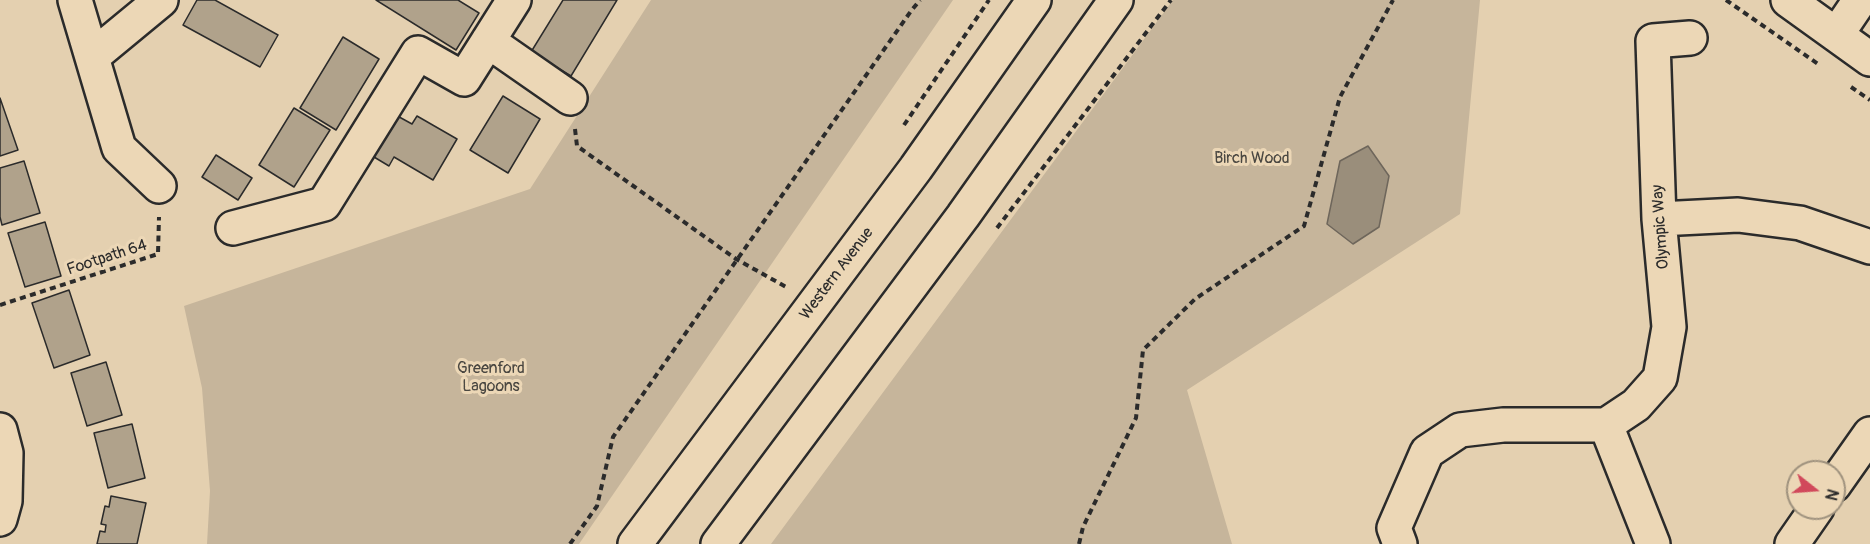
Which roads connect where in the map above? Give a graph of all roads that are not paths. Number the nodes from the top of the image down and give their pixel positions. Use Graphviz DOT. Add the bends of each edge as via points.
graph roads {
  1 [pos="75,0"];
  2 [pos="161,0"];
  3 [pos="514,0"];
  4 [pos="1034,0"];
  5 [pos="1116,0"];
  6 [pos="1136,0"];
  7 [pos="1788,0"];
  8 [pos="1860,0"];
  9 [pos="1837,34"];
  10 [pos="1690,38"];
  11 [pos="488,41"];
  12 [pos="92,57"];
  13 [pos="1870,59"];
  14 [pos="570,99"];
  15 [pos="159,186"];
  16 [pos="963,216"];
  17 [pos="1659,219"];
  18 [pos="233,228"];
  19 [pos="1870,247"];
  20 [pos="1606,425"];
  21 [pos="0,430"];
  22 [pos="1870,434"];
  23 [pos="1846,468"];
  24 [pos="0,519"];
  25 [pos="1809,520"];
  26 [pos="634,544"];
  27 [pos="718,544"];
  28 [pos="1400,544"];
  29 [pos="1653,544"];
  30 [pos="1792,544"];
  1 -- 12 [label="main road"];
  2 -- 12 [label="main road"];
  3 -- 11 [label="main road"];
  4 -- 26 [label="main road, Western Avenue" via="916,168"];
  5 -- 16 [label="main road"];
  6 -- 16 [label="main road"];
  7 -- 9 [label="main road"];
  8 -- 9 [label="main road"];
  9 -- 13 [label="main road"];
  10 -- 17 [label="main road, Olympic Way" via="1653,41"];
  11 -- 14 [label="main road"];
  11 -- 18 [label="main road" via="464,79 418,53 324,204"];
  12 -- 15 [label="main road" via="119,148"];
  16 -- 27 [label="main road"];
  17 -- 19 [label="main road" via="1749,216 1800,223"];
  17 -- 20 [label="main road, Olympic Way" via="1668,327 1660,378 1636,405"];
  20 -- 28 [label="main road" via="1503,425 1460,430 1427,452 1394,528"];
  20 -- 29 [label="main road"];
  21 -- 24 [label="main road" via="6,453 5,501"];
  22 -- 23 [label="main road"];
  25 -- 30 [label="main road"];
}
